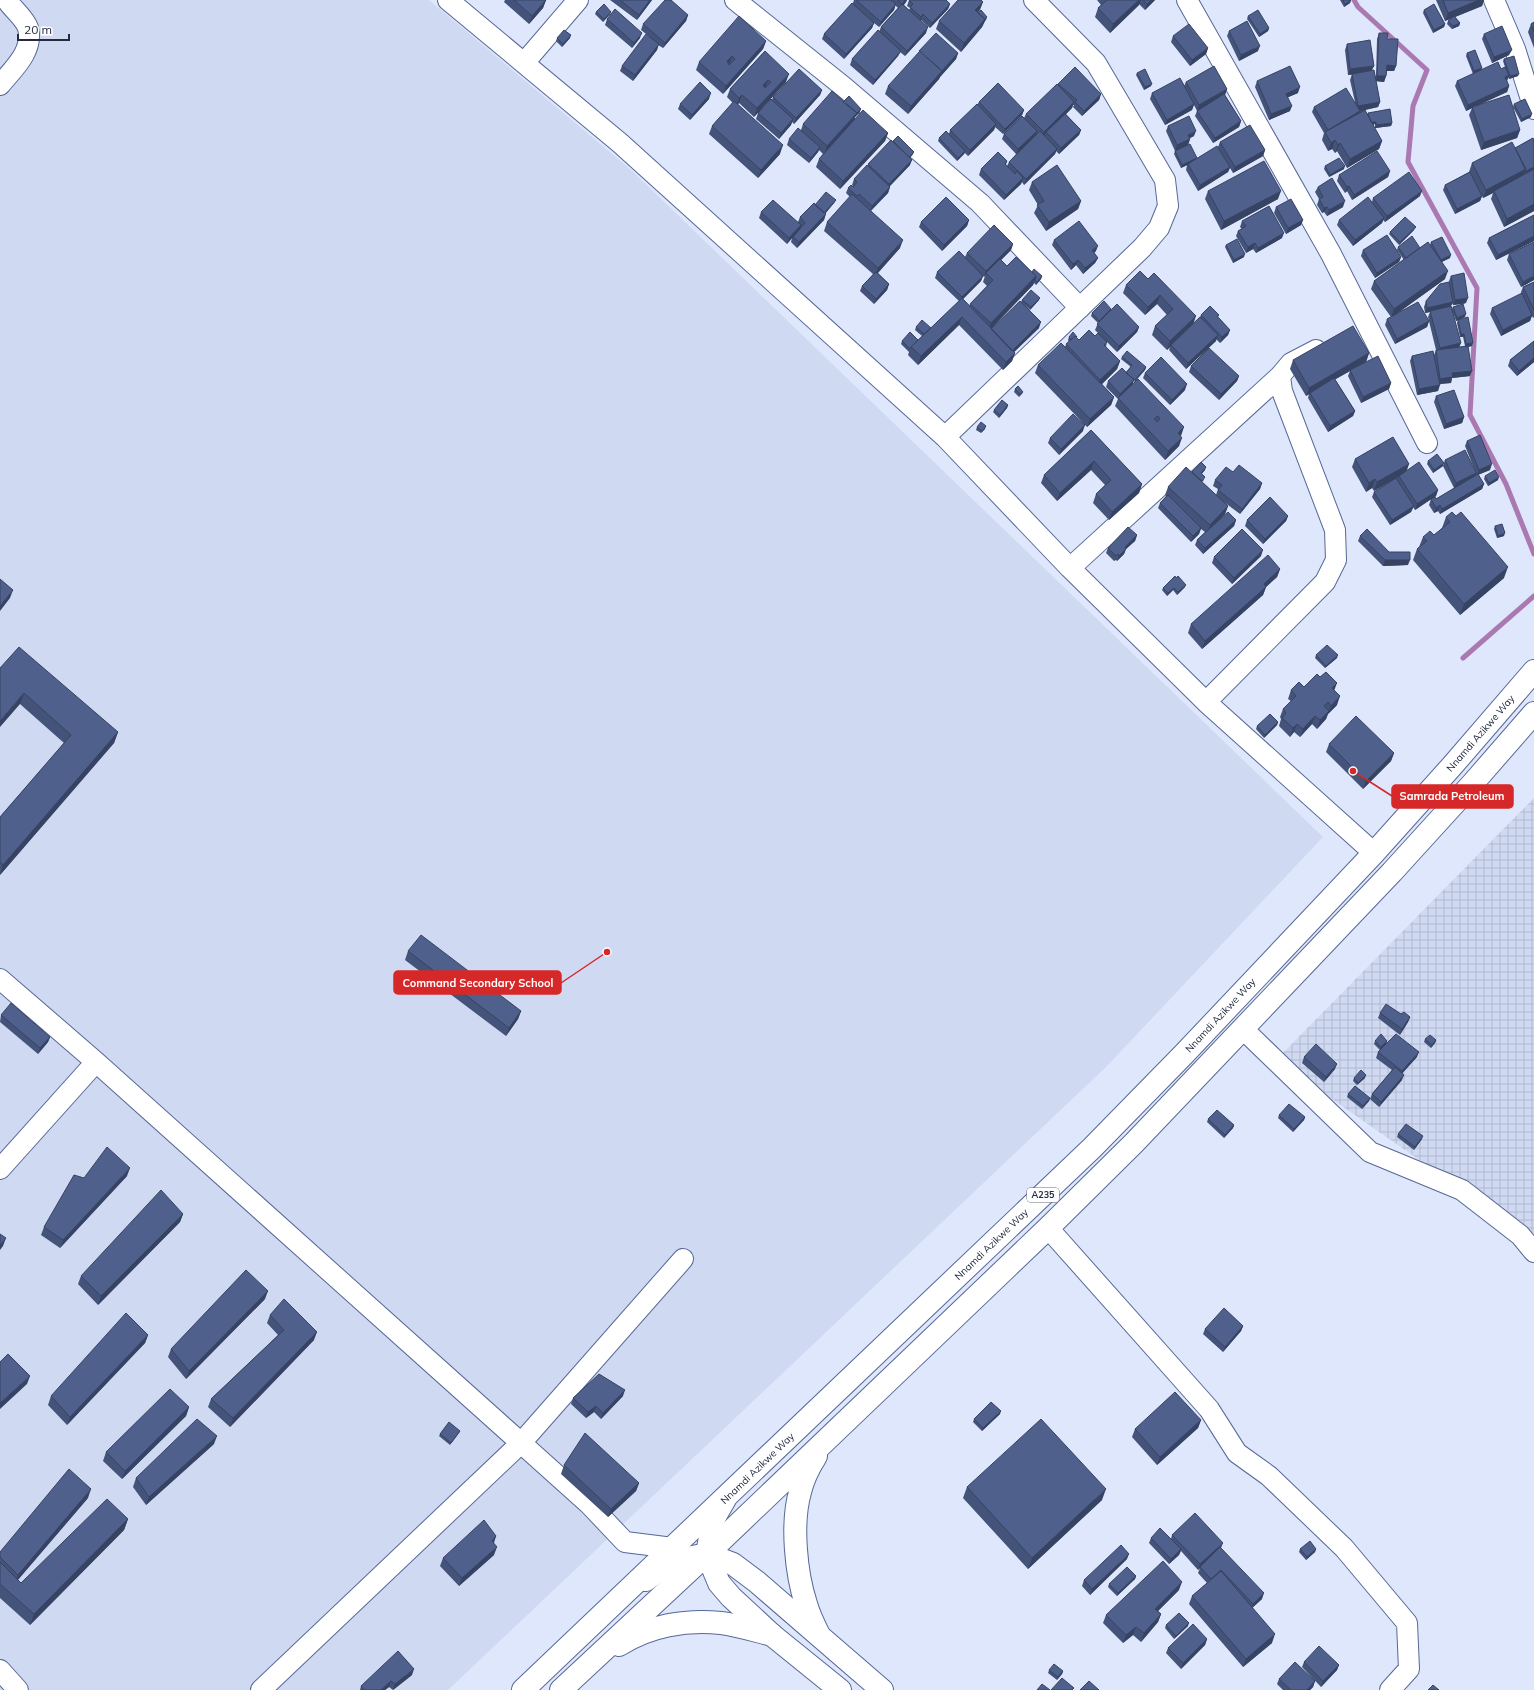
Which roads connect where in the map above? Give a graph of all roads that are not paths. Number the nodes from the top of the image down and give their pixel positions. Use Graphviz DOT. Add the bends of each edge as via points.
graph roads {
  1 [pos="448,0"];
  2 [pos="578,0"];
  3 [pos="735,0"];
  4 [pos="1034,0"];
  5 [pos="1187,0"];
  6 [pos="1494,0"];
  7 [pos="9,3"];
  8 [pos="524,63"];
  9 [pos="0,85"];
  10 [pos="1534,109"];
  11 [pos="1080,308"];
  12 [pos="1332,342"];
  13 [pos="1280,376"];
  14 [pos="945,437"];
  15 [pos="1427,444"];
  16 [pos="1070,568"];
  17 [pos="1534,671"];
  18 [pos="1206,702"];
  19 [pos="1534,713"];
  20 [pos="1374,853"];
  21 [pos="0,979"];
  22 [pos="1243,1029"];
  23 [pos="96,1062"];
  24 [pos="0,1169"];
  25 [pos="1048,1228"];
  26 [pos="1534,1252"];
  27 [pos="682,1259"];
  28 [pos="842,1424"];
  29 [pos="521,1443"];
  30 [pos="726,1498"];
  31 [pos="673,1548"];
  32 [pos="706,1554"];
  33 [pos="625,1594"];
  34 [pos="772,1635"];
  35 [pos="819,1635"];
  36 [pos="584,1668"];
  37 [pos="0,1670"];
  38 [pos="18,1690"];
  39 [pos="261,1690"];
  40 [pos="523,1690"];
  41 [pos="561,1690"];
  42 [pos="840,1690"];
  43 [pos="882,1690"];
  44 [pos="1390,1690"];
  1 -- 8 [label="street"];
  2 -- 8 [label="street"];
  3 -- 11 [label="street" via="844,87 980,203"];
  4 -- 11 [label="street" via="1096,63 1165,180 1168,206 1159,228"];
  5 -- 15 [label="street" via="1331,254 1359,328"];
  6 -- 10 [label="street" via="1515,49"];
  7 -- 9 [label="street" via="28,27 29,39 28,48"];
  8 -- 14 [label="street" via="620,143"];
  11 -- 14 [label="street"];
  12 -- 13 [label="street" via="1292,363"];
  13 -- 16 [label="street"];
  13 -- 18 [label="street" via="1282,390 1335,530 1336,560 1326,582"];
  14 -- 16 [label="street"];
  16 -- 18 [label="street"];
  17 -- 20 [label="main road, Nnamdi Azikwe Way / A235"];
  18 -- 20 [label="street"];
  19 -- 22 [label="main road, A235" via="1397,866"];
  20 -- 30 [label="main road, Nnamdi Azikwe Way / A235" via="1092,1148"];
  21 -- 23 [label="street"];
  22 -- 25 [label="main road, A235"];
  22 -- 26 [label="street" via="1370,1152 1462,1190 1520,1235"];
  23 -- 24 [label="street"];
  23 -- 29 [label="street"];
  25 -- 28 [label="main road, A235"];
  25 -- 44 [label="street" via="1209,1409 1237,1453 1269,1476 1344,1548 1407,1623 1408,1669"];
  27 -- 29 [label="street"];
  28 -- 32 [label="main road, A235"];
  28 -- 35 [label="main road" via="809,1468 800,1492 796,1520 800,1575 806,1604"];
  29 -- 31 [label="street" via="589,1504 625,1542"];
  29 -- 39 [label="street"];
  30 -- 31 [label="main road, Nnamdi Azikwe Way / A235"];
  30 -- 32 [label="main road" via="713,1520"];
  31 -- 33 [label="main road, Nnamdi Azikwe Way / A235"];
  32 -- 33 [label="main road" via="663,1568"];
  32 -- 34 [label="main road" via="719,1583"];
  32 -- 35 [label="main road" via="733,1564"];
  32 -- 36 [label="main road, A235"];
  33 -- 40 [label="main road, Nnamdi Azikwe Way / A235"];
  34 -- 36 [label="main road" via="722,1623 688,1622 655,1628 627,1640"];
  34 -- 42 [label="main road"];
  35 -- 43 [label="main road"];
  36 -- 41 [label="main road, A235"];
  37 -- 38 [label="street"];
}
